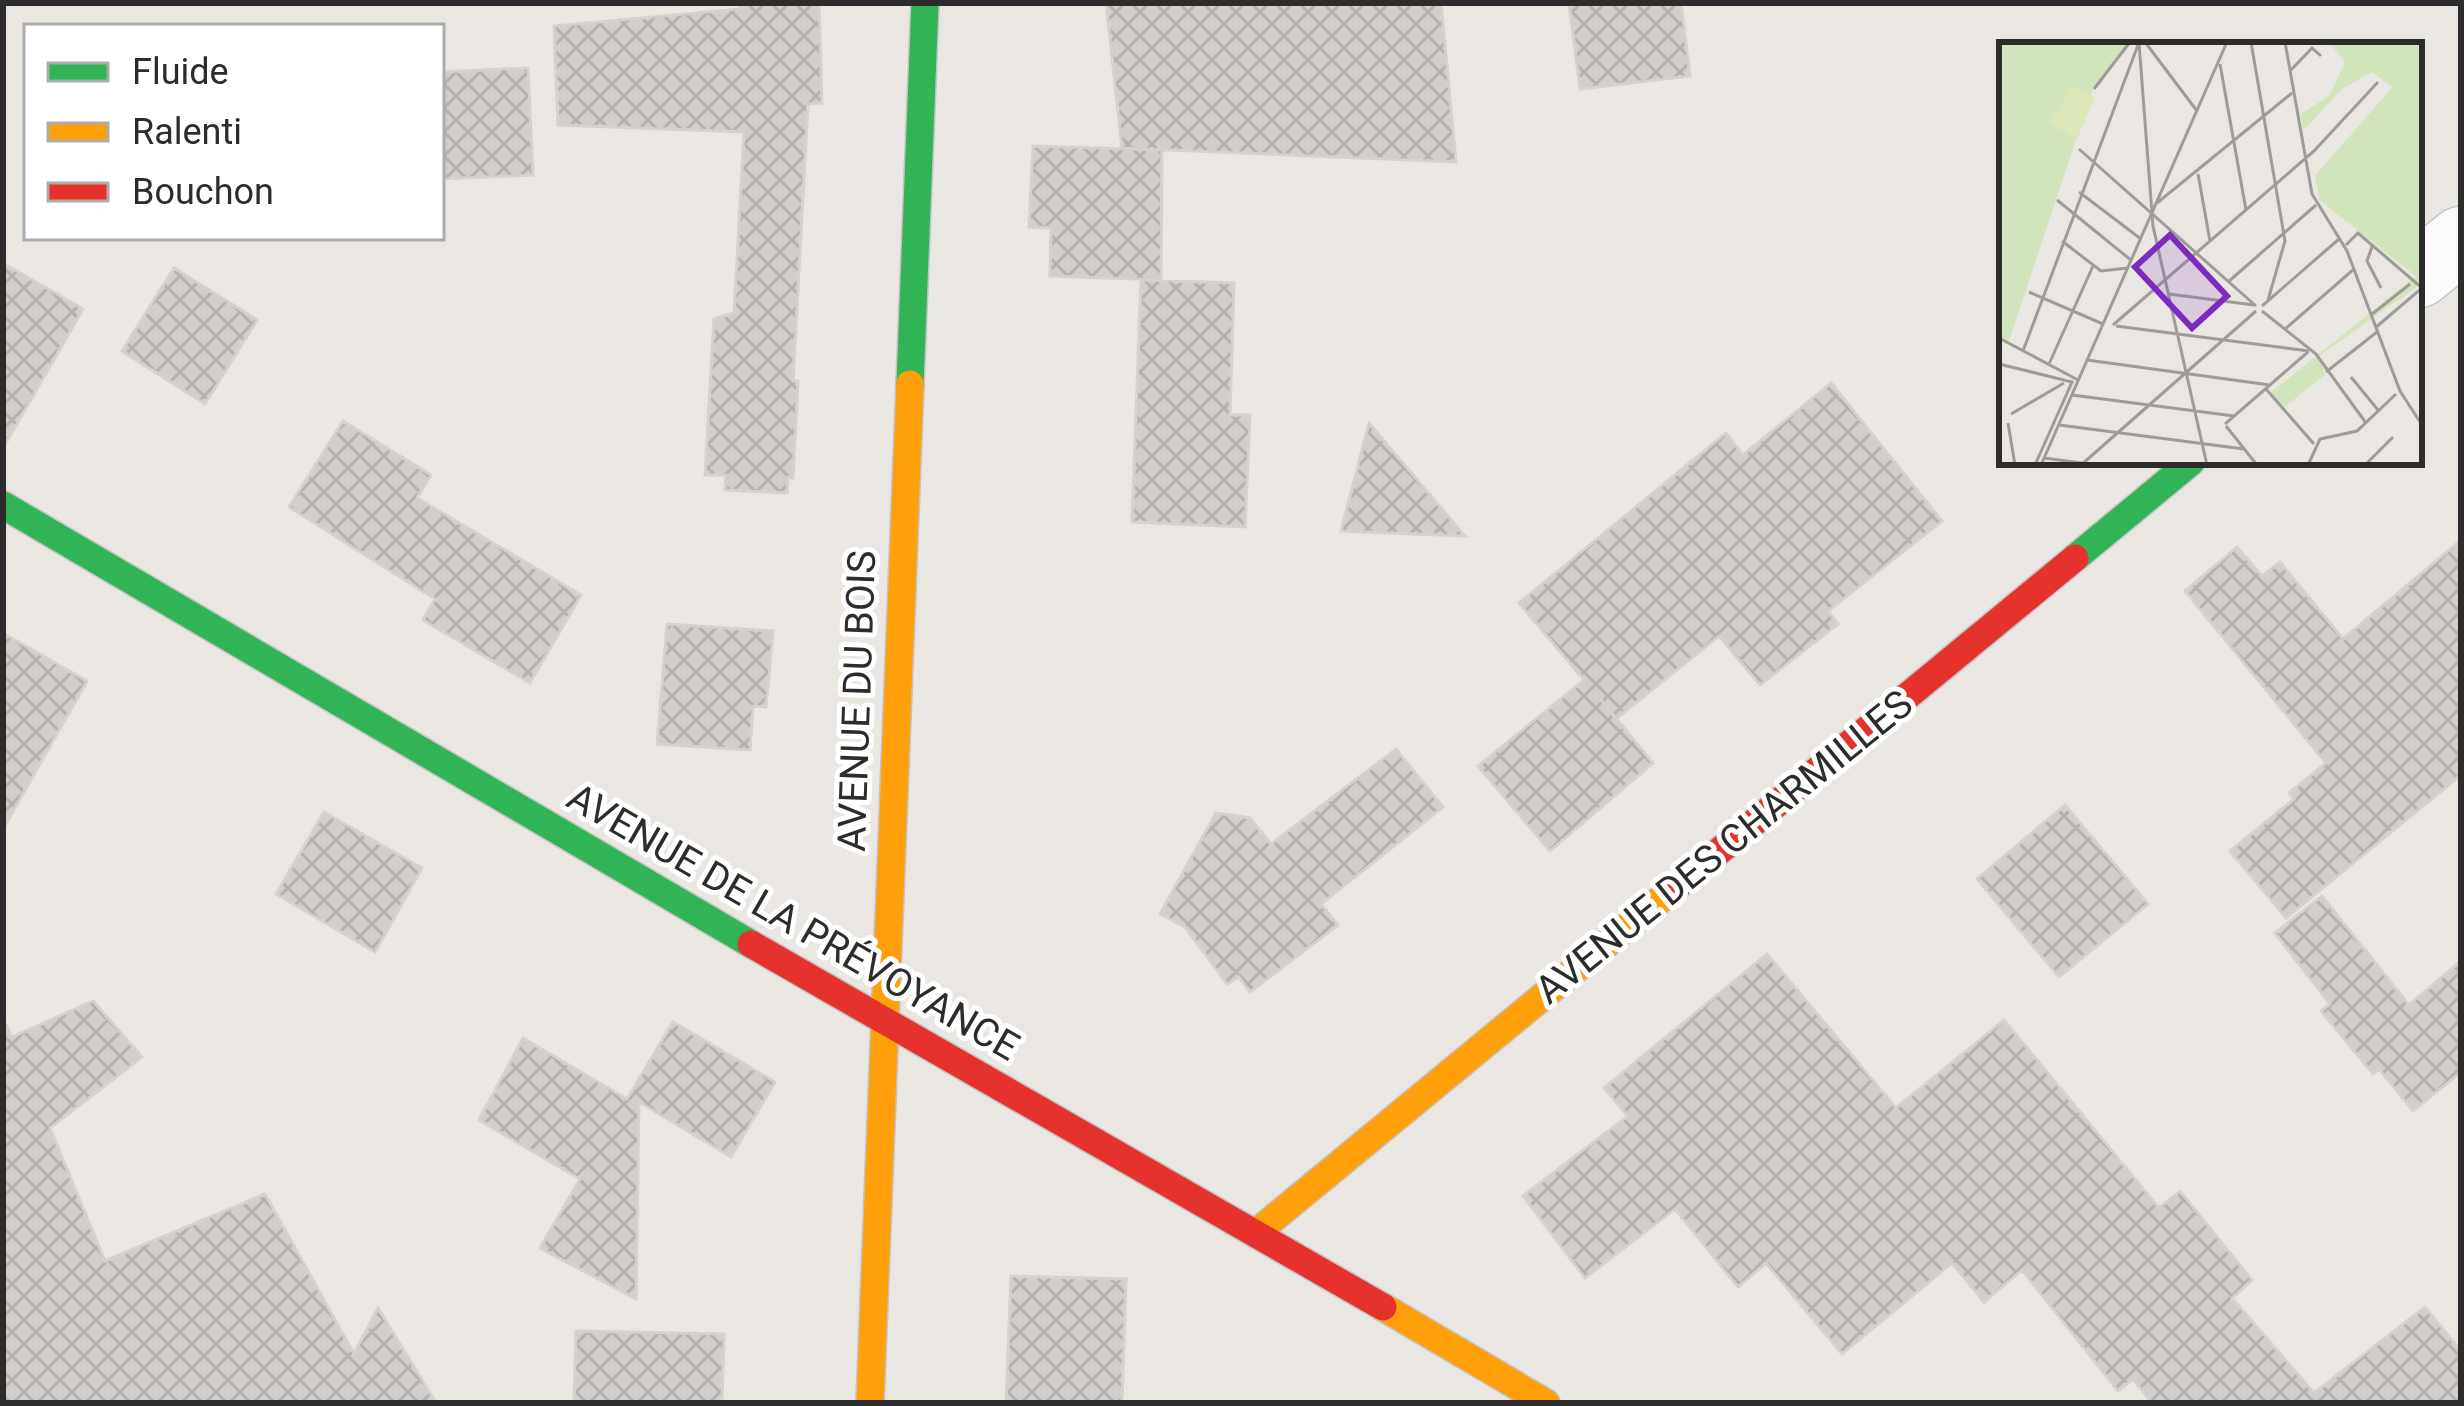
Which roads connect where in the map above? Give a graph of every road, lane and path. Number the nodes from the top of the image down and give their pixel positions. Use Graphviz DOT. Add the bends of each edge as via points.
graph roads {
  1 [pos="925,3"];
  2 [pos="2461,240"];
  3 [pos="2422,272"];
  4 [pos="2187,465"];
  5 [pos="3,505"];
  6 [pos="884,1022"];
  7 [pos="1257,1232"];
  8 [pos="870,1403"];
  9 [pos="1546,1403"];
  1 -- 6 [label="street, AVENUE DU BOIS"];
  2 -- 3 [label="street"];
  4 -- 7 [label="street, AVENUE DES CHARMILLES"];
  5 -- 6 [label="street, AVENUE DE LA PRÉVOYANCE"];
  6 -- 7 [label="street, AVENUE DE LA PRÉVOYANCE"];
  6 -- 8 [label="street, AVENUE DU BOIS"];
  7 -- 9 [label="street, AVENUE DE LA PRÉVOYANCE"];
}
